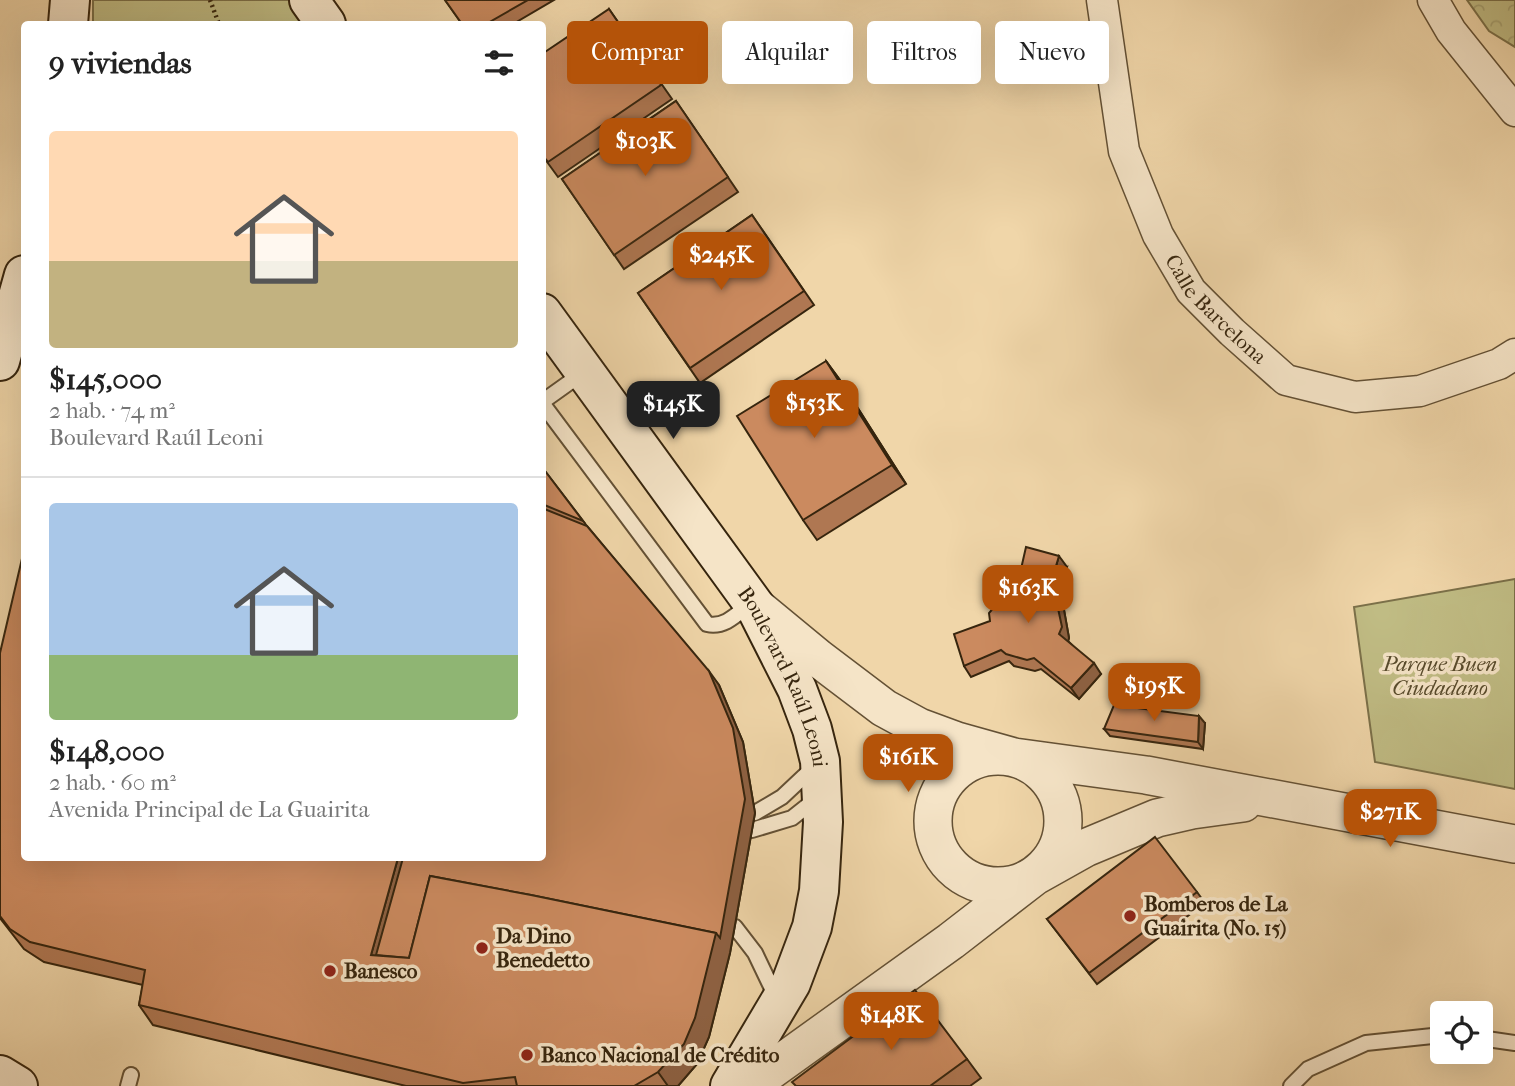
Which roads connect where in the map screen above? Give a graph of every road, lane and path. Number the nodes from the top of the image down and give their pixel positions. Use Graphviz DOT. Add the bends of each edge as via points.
graph roads {
  1 [pos="70,0"];
  2 [pos="210,0"];
  3 [pos="309,0"];
  4 [pos="1102,0"];
  5 [pos="1433,0"];
  6 [pos="68,21"];
  7 [pos="218,21"];
  8 [pos="324,21"];
  9 [pos="1515,111"];
  10 [pos="21,286"];
  11 [pos="546,318"];
  12 [pos="1515,354"];
  13 [pos="0,360"];
  14 [pos="586,371"];
  15 [pos="546,400"];
  16 [pos="546,408"];
  17 [pos="754,604"];
  18 [pos="1014,757"];
  19 [pos="821,778"];
  20 [pos="1276,799"];
  21 [pos="755,813"];
  22 [pos="752,830"];
  23 [pos="1515,844"];
  24 [pos="1035,876"];
  25 [pos="735,927"];
  26 [pos="779,1003"];
  27 [pos="1430,1036"];
  28 [pos="1493,1039"];
  29 [pos="1515,1042"];
  30 [pos="0,1075"];
  31 [pos="18,1086"];
  32 [pos="730,1086"];
  33 [pos="749,1086"];
  34 [pos="1291,1086"];
  1 -- 6 [label="main road"];
  2 -- 7 [label="path"];
  3 -- 8 [label="main road"];
  4 -- 12 [label="street, Calle Barcelona" via="1124,151 1158,235 1191,291 1286,380 1355,397 1420,391"];
  5 -- 9 [label="street" via="1451,31"];
  10 -- 13 [label="main road"];
  11 -- 14 [label="main road, Boulevard Raúl Leoni"];
  14 -- 15 [label="lane"];
  14 -- 17 [label="main road, Boulevard Raúl Leoni"];
  16 -- 17 [label="lane" via="707,624 717,626"];
  17 -- 18 [label="street" via="884,708 931,732"];
  17 -- 19 [label="main road, Boulevard Raúl Leoni" via="797,690 812,729"];
  18 -- 20 [label="street"];
  18 -- 24 [label="street" via="1041,771 1059,795 1063,810 1064,825 1055,853"];
  18 -- 24 [label="street" via="983,757 956,771 938,795 933,825 942,854 962,875 991,886"];
  19 -- 21 [label="lane"];
  19 -- 22 [label="lane" via="792,818"];
  19 -- 26 [label="main road, Boulevard Raúl Leoni" via="819,891 800,963"];
  20 -- 23 [label="street"];
  20 -- 24 [label="street" via="1157,818 1084,848"];
  24 -- 33 [label="street"];
  25 -- 26 [label="lane" via="755,953"];
  26 -- 32 [label="main road, Boulevard Raúl Leoni"];
  27 -- 34 [label="lane" via="1366,1043 1308,1069"];
  28 -- 29 [label="lane"];
  30 -- 31 [label="main road"];
}
